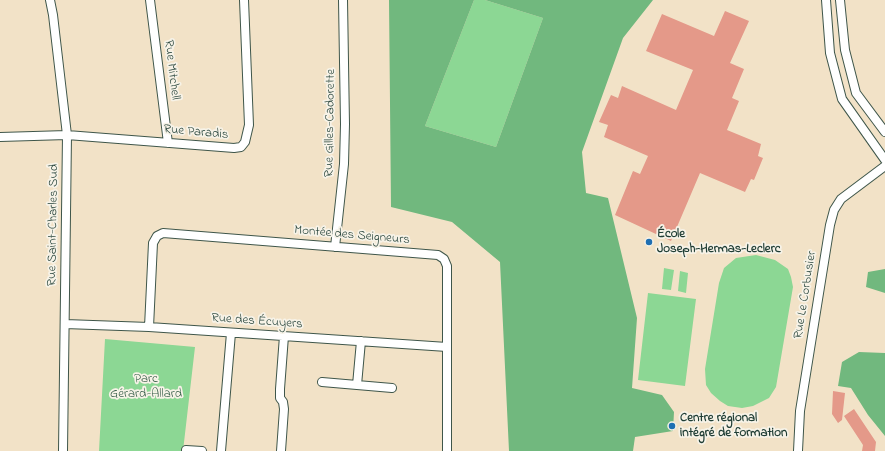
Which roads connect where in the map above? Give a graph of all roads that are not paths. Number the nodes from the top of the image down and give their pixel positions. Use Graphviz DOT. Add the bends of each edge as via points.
graph roads {
  1 [pos="50,0"];
  2 [pos="150,0"];
  3 [pos="244,0"];
  4 [pos="343,0"];
  5 [pos="826,0"];
  6 [pos="840,0"];
  7 [pos="885,132"];
  8 [pos="67,135"];
  9 [pos="0,137"];
  10 [pos="168,143"];
  11 [pos="885,160"];
  12 [pos="885,166"];
  13 [pos="335,247"];
  14 [pos="66,324"];
  15 [pos="149,327"];
  16 [pos="231,333"];
  17 [pos="284,336"];
  18 [pos="361,341"];
  19 [pos="447,347"];
  20 [pos="322,382"];
  21 [pos="357,385"];
  22 [pos="392,388"];
  23 [pos="186,450"];
  24 [pos="63,451"];
  25 [pos="202,451"];
  26 [pos="221,451"];
  27 [pos="281,451"];
  28 [pos="447,451"];
  29 [pos="798,451"];
  1 -- 8 [label="street, Rue Saint-Charles Sud"];
  2 -- 10 [label="street, Rue Mitchell"];
  3 -- 10 [label="street, Rue Paradis" via="249,125 245,142 241,147 234,148"];
  4 -- 13 [label="street, Rue Gilles-Cadorette" via="344,164"];
  5 -- 11 [label="street" via="830,53 842,99"];
  6 -- 7 [label="street" via="845,50 856,93"];
  8 -- 9 [label="street, Rue Paradis"];
  8 -- 10 [label="street, Rue Paradis"];
  8 -- 14 [label="street, Rue Saint-Charles Sud"];
  12 -- 29 [label="street, Rue Le Corbusier" via="841,199 834,210 800,408"];
  13 -- 15 [label="street, Montée des Seigneurs" via="163,233 157,236 153,243"];
  13 -- 19 [label="street, Montée des Seigneurs" via="438,255 444,259 447,266"];
  14 -- 15 [label="street, Rue des Écuyers"];
  14 -- 24 [label="street, Rue Saint-Charles Sud"];
  15 -- 16 [label="street, Rue des Écuyers"];
  16 -- 17 [label="street, Rue des Écuyers"];
  16 -- 26 [label="street"];
  17 -- 18 [label="street, Rue des Écuyers"];
  17 -- 27 [label="street" via="280,389 284,409"];
  18 -- 19 [label="street, Rue des Écuyers"];
  18 -- 21 [label="street"];
  19 -- 28 [label="street, Montée des Seigneurs"];
  20 -- 21 [label="street"];
  21 -- 22 [label="street"];
  23 -- 25 [label="street"];
}
